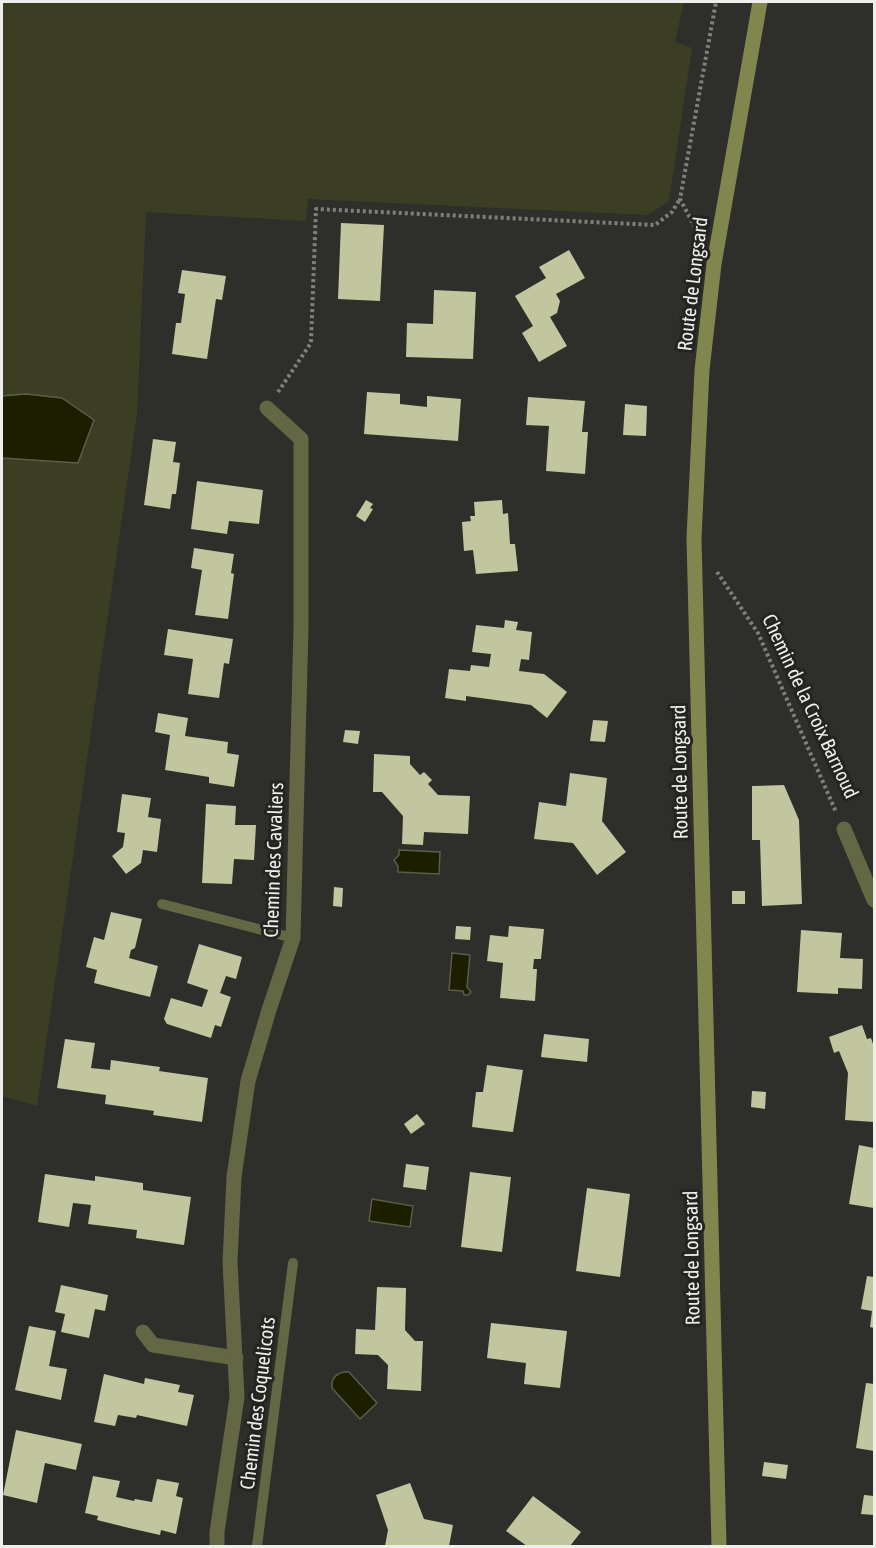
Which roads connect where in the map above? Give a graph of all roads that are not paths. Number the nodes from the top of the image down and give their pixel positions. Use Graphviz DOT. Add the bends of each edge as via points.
graph roads {
  1 [pos="760,2"];
  2 [pos="267,408"];
  3 [pos="844,829"];
  4 [pos="874,900"];
  5 [pos="162,904"];
  6 [pos="294,939"];
  7 [pos="293,1263"];
  8 [pos="143,1332"];
  9 [pos="236,1358"];
  10 [pos="217,1546"];
  11 [pos="257,1546"];
  12 [pos="719,1546"];
  1 -- 12 [label="main road, Route de Longsard" via="714,264 702,370 694,538"];
  2 -- 6 [label="street, Chemin des Cavaliers" via="301,439"];
  3 -- 4 [label="street, Chemin de la Croix Barnoud"];
  5 -- 6 [label="lane"];
  6 -- 9 [label="street, Chemin des Cavaliers" via="248,1081 234,1177 230,1262"];
  7 -- 11 [label="lane, Chemin des Coquelicots"];
  8 -- 9 [label="street" via="153,1345"];
  9 -- 10 [label="street, Chemin des Cavaliers" via="237,1397"];
}
